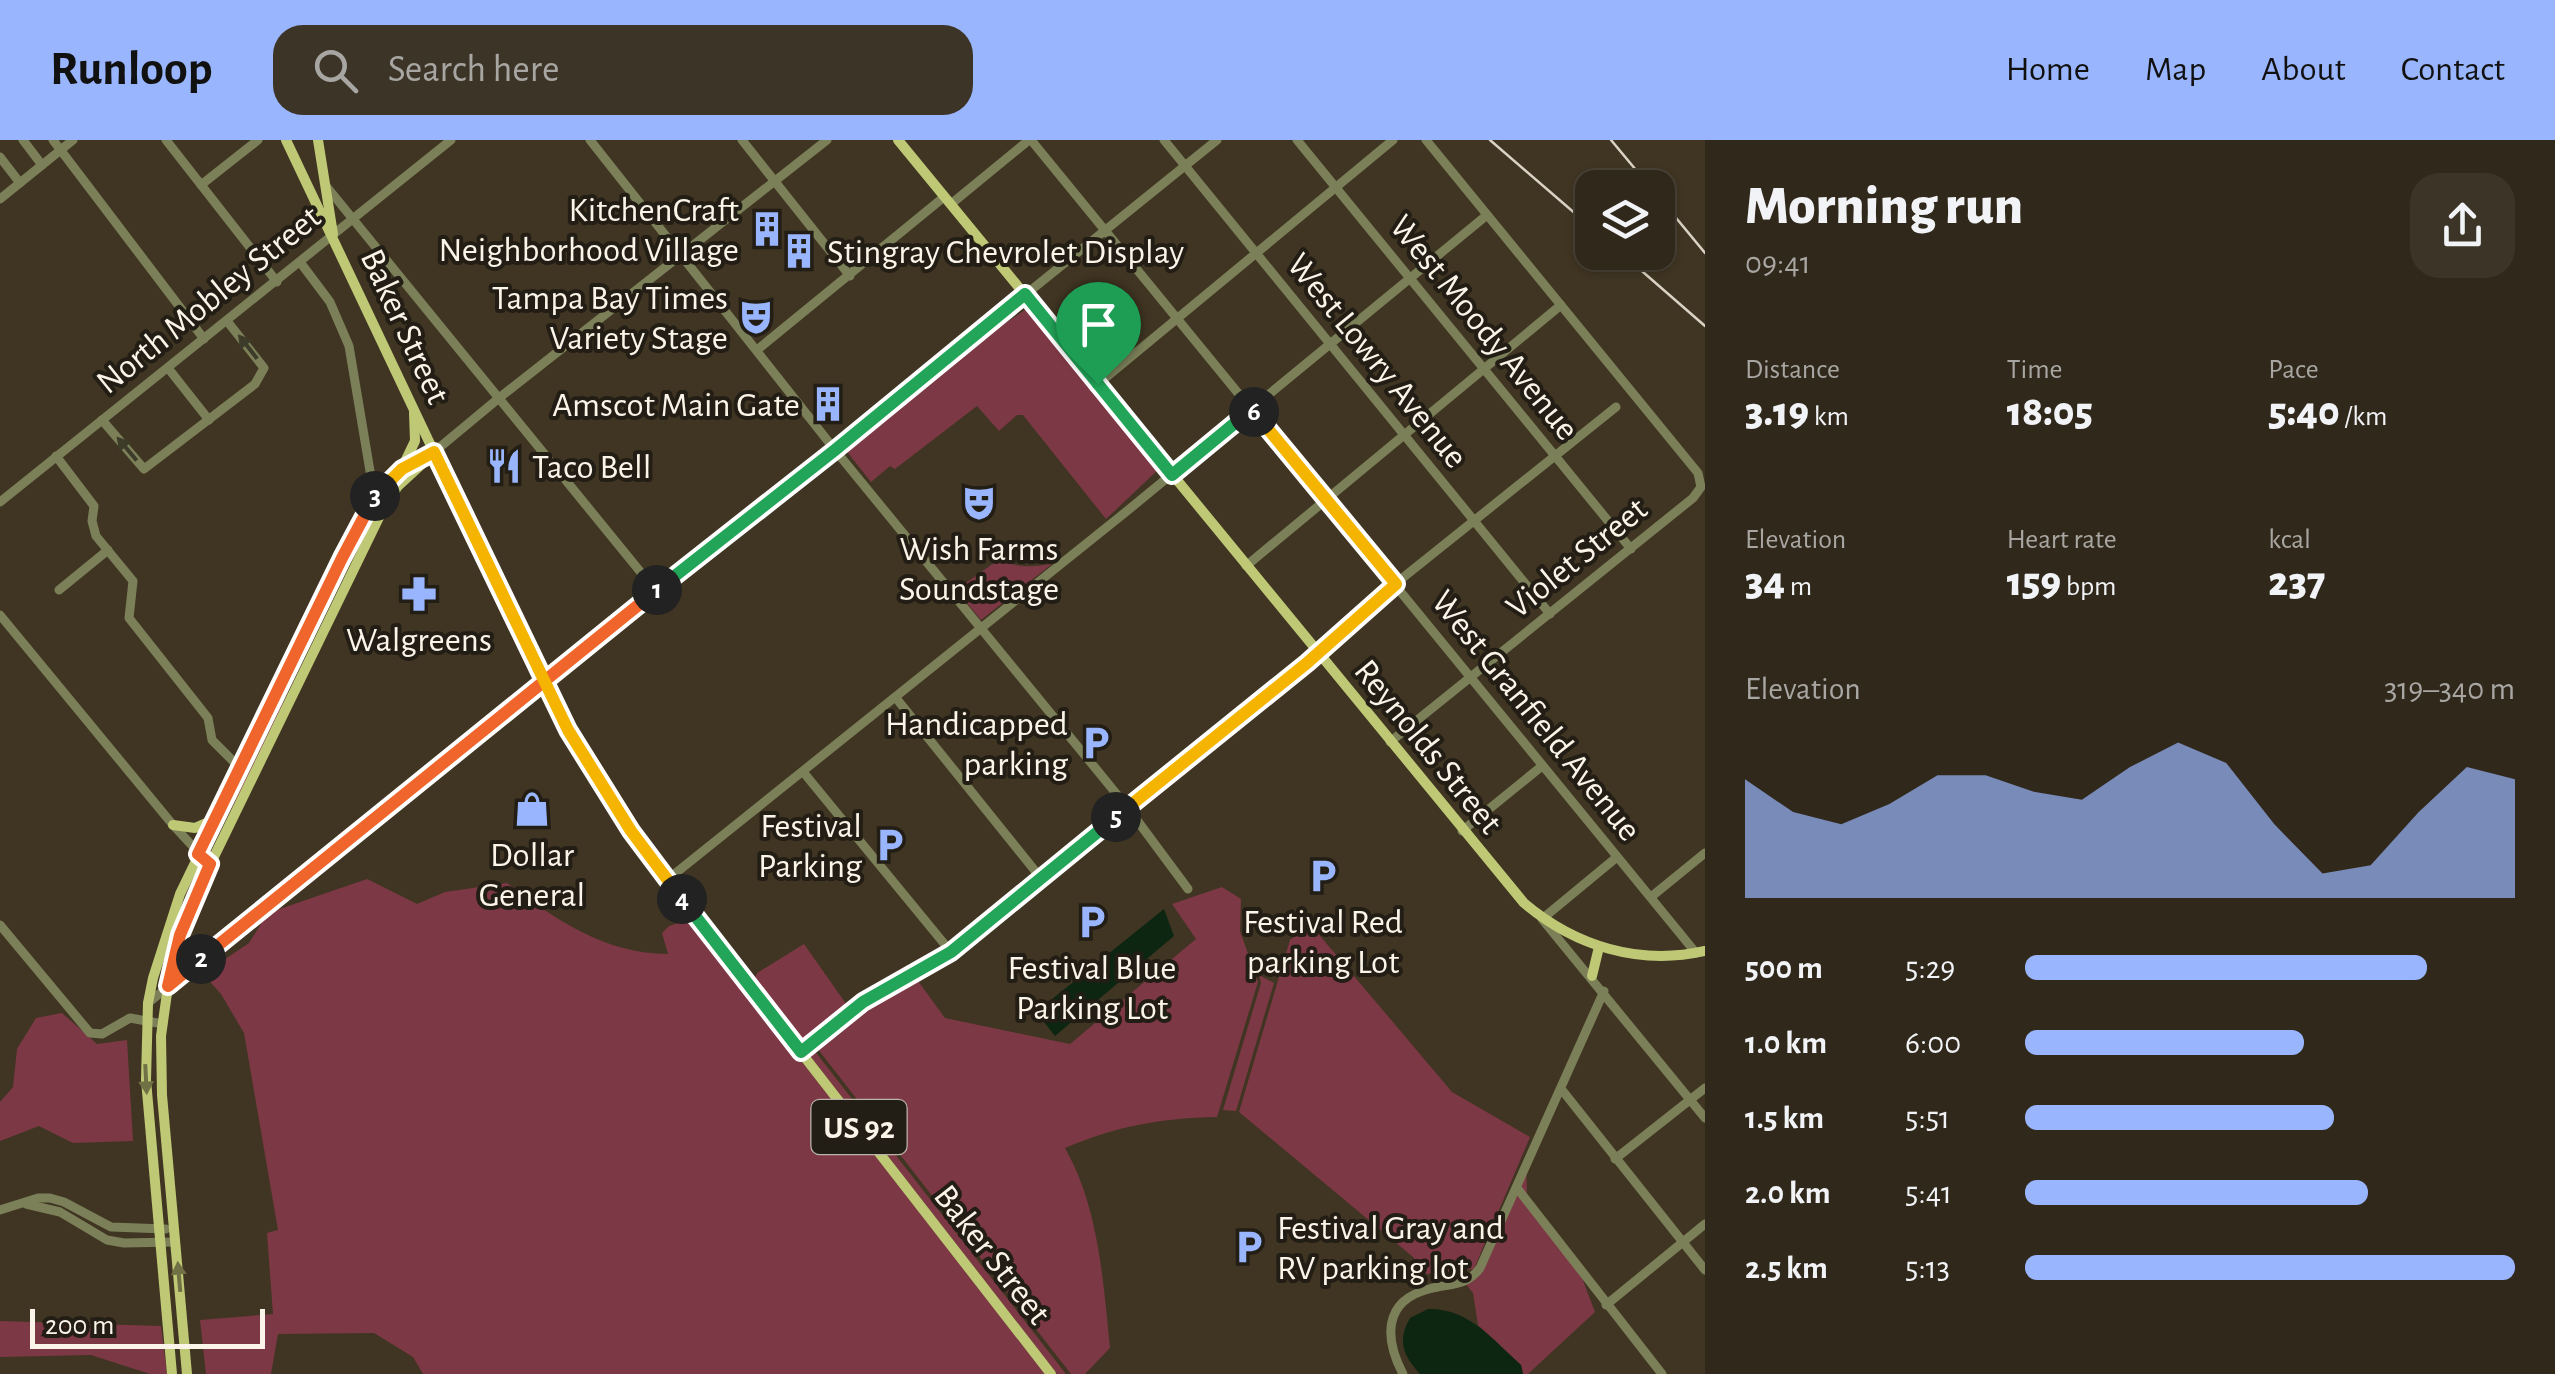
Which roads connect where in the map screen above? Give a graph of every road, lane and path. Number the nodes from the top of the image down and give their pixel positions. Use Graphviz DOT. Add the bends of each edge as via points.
graph roads {
  1 [pos="22,140"];
  2 [pos="53,140"];
  3 [pos="73,140"];
  4 [pos="166,140"];
  5 [pos="258,140"];
  6 [pos="286,140"];
  7 [pos="318,140"];
  8 [pos="451,140"];
  9 [pos="590,140"];
  10 [pos="742,140"];
  11 [pos="827,140"];
  12 [pos="898,140"];
  13 [pos="1030,140"];
  14 [pos="1164,140"];
  15 [pos="1217,140"];
  16 [pos="1297,140"];
  17 [pos="1393,140"];
  18 [pos="1426,140"];
  19 [pos="60,150"];
  20 [pos="0,157"];
  21 [pos="42,165"];
  22 [pos="1184,166"];
  23 [pos="775,180"];
  24 [pos="20,183"];
  25 [pos="324,183"];
  26 [pos="201,184"];
  27 [pos="1336,188"];
  28 [pos="0,199"];
  29 [pos="948,200"];
  30 [pos="1487,214"];
  31 [pos="353,217"];
  32 [pos="1104,230"];
  33 [pos="332,234"];
  34 [pos="681,254"];
  35 [pos="1256,254"];
  36 [pos="300,262"];
  37 [pos="850,276"];
  38 [pos="1409,278"];
  39 [pos="276,282"];
  40 [pos="1025,294"];
  41 [pos="1561,305"];
  42 [pos="1178,319"];
  43 [pos="227,321"];
  44 [pos="204,340"];
  45 [pos="1329,344"];
  46 [pos="757,350"];
  47 [pos="168,368"];
  48 [pos="1483,370"];
  49 [pos="1098,384"];
  50 [pos="498,398"];
  51 [pos="1616,407"];
  52 [pos="1252,409"];
  53 [pos="414,410"];
  54 [pos="102,420"];
  55 [pos="209,420"];
  56 [pos="1404,435"];
  57 [pos="835,450"];
  58 [pos="434,452"];
  59 [pos="56,456"];
  60 [pos="1554,456"];
  61 [pos="402,469"];
  62 [pos="1172,475"];
  63 [pos="398,486"];
  64 [pos="378,492"];
  65 [pos="1326,500"];
  66 [pos="0,502"];
  67 [pos="1473,522"];
  68 [pos="376,523"];
  69 [pos="1631,548"];
  70 [pos="108,550"];
  71 [pos="1246,566"];
  72 [pos="1396,584"];
  73 [pos="59,590"];
  74 [pos="656,591"];
  75 [pos="1550,614"];
  76 [pos="0,615"];
  77 [pos="980,628"];
  78 [pos="1319,652"];
  79 [pos="1471,677"];
  80 [pos="543,682"];
  81 [pos="896,698"];
  82 [pos="1390,742"];
  83 [pos="1542,766"];
  84 [pos="240,768"];
  85 [pos="804,773"];
  86 [pos="1128,808"];
  87 [pos="216,818"];
  88 [pos="173,825"];
  89 [pos="1462,831"];
  90 [pos="1705,853"];
  91 [pos="198,854"];
  92 [pos="1616,857"];
  93 [pos="210,864"];
  94 [pos="1040,876"];
  95 [pos="668,880"];
  96 [pos="1188,889"];
  97 [pos="1651,896"];
  98 [pos="1542,919"];
  99 [pos="0,925"];
  100 [pos="1599,947"];
  101 [pos="951,952"];
  102 [pos="1700,952"];
  103 [pos="1592,976"];
  104 [pos="168,986"];
  105 [pos="1604,991"];
  106 [pos="148,1003"];
  107 [pos="147,1022"];
  108 [pos="163,1024"];
  109 [pos="801,1052"];
  110 [pos="1705,1088"];
  111 [pos="1562,1090"];
  112 [pos="1690,1099"];
  113 [pos="1705,1118"];
  114 [pos="1615,1159"];
  115 [pos="1517,1188"];
  116 [pos="23,1203"];
  117 [pos="74,1207"];
  118 [pos="0,1210"];
  119 [pos="68,1218"];
  120 [pos="1705,1224"];
  121 [pos="174,1229"];
  122 [pos="159,1230"];
  123 [pos="175,1242"];
  124 [pos="1682,1242"];
  125 [pos="160,1243"];
  126 [pos="1705,1270"];
  127 [pos="1606,1304"];
  128 [pos="172,1374"];
  129 [pos="188,1374"];
  130 [pos="1051,1374"];
  131 [pos="1403,1374"];
  132 [pos="1662,1374"];
  1 -- 21 [label="street"];
  2 -- 19 [label="street"];
  3 -- 19 [label="street"];
  4 -- 26 [label="street"];
  5 -- 26 [label="street"];
  6 -- 33 [label="main road, Baker Street / US 92"];
  7 -- 25 [label="main road, US 92"];
  8 -- 31 [label="street, North Mobley Street"];
  9 -- 34 [label="street"];
  10 -- 23 [label="street"];
  11 -- 23 [label="street"];
  12 -- 29 [label="main road, Reynolds Street"];
  13 -- 29 [label="street"];
  13 -- 32 [label="street, West Granfield Avenue"];
  14 -- 22 [label="street, West Lowry Avenue"];
  15 -- 22 [label="street"];
  16 -- 27 [label="street, West Moody Avenue"];
  17 -- 27 [label="street"];
  18 -- 30 [label="street"];
  19 -- 21 [label="street"];
  19 -- 44 [label="street"];
  20 -- 24 [label="street"];
  21 -- 24 [label="street"];
  22 -- 32 [label="street"];
  22 -- 35 [label="street, West Lowry Avenue"];
  23 -- 34 [label="street"];
  23 -- 37 [label="street"];
  24 -- 28 [label="street"];
  25 -- 31 [label="street"];
  25 -- 33 [label="main road, US 92"];
  26 -- 39 [label="street"];
  27 -- 35 [label="street"];
  27 -- 38 [label="street, West Moody Avenue"];
  29 -- 37 [label="street"];
  29 -- 40 [label="main road, Reynolds Street"];
  30 -- 38 [label="street"];
  30 -- 41 [label="street"];
  31 -- 33 [label="street, North Mobley Street"];
  31 -- 50 [label="street"];
  32 -- 40 [label="street"];
  32 -- 42 [label="street, West Granfield Avenue"];
  33 -- 36 [label="street, North Mobley Street"];
  33 -- 53 [label="main road, Baker Street / US 92"];
  34 -- 46 [label="street"];
  34 -- 50 [label="street"];
  35 -- 42 [label="street"];
  35 -- 45 [label="street, West Lowry Avenue"];
  36 -- 39 [label="street, North Mobley Street"];
  36 -- 64 [label="street" via="341,321 350,346"];
  37 -- 46 [label="street"];
  38 -- 45 [label="street"];
  38 -- 48 [label="street, West Moody Avenue"];
  39 -- 43 [label="street, North Mobley Street"];
  40 -- 49 [label="main road, Reynolds Street"];
  40 -- 57 [label="street"];
  41 -- 48 [label="street"];
  41 -- 69 [label="street, Violet Street" via="1698,473 1702,487 1693,498"];
  42 -- 49 [label="street"];
  42 -- 52 [label="street, West Granfield Avenue"];
  43 -- 44 [label="street, North Mobley Street"];
  55 -- 43 [label="street, one-way" via="264,368"];
  44 -- 47 [label="street, North Mobley Street"];
  45 -- 52 [label="street"];
  45 -- 56 [label="street, West Lowry Avenue"];
  46 -- 57 [label="street"];
  47 -- 54 [label="street, North Mobley Street"];
  47 -- 55 [label="street"];
  48 -- 56 [label="street"];
  48 -- 60 [label="street, West Moody Avenue"];
  49 -- 62 [label="main road, Reynolds Street"];
  50 -- 58 [label="street"];
  50 -- 74 [label="street"];
  51 -- 60 [label="street"];
  52 -- 62 [label="street"];
  52 -- 65 [label="street, West Granfield Avenue"];
  53 -- 58 [label="main road, Baker Street / US 92"];
  53 -- 61 [label="main road" via="415,440"];
  55 -- 54 [label="street, one-way" via="144,469"];
  54 -- 59 [label="street, North Mobley Street"];
  56 -- 65 [label="street"];
  56 -- 67 [label="street, West Lowry Avenue"];
  57 -- 74 [label="street"];
  57 -- 77 [label="street"];
  58 -- 61 [label="main road"];
  58 -- 63 [label="main road"];
  58 -- 80 [label="main road, Baker Street / US 92"];
  59 -- 66 [label="street, North Mobley Street"];
  59 -- 70 [label="street" via="94,506 93,529"];
  60 -- 67 [label="street"];
  60 -- 69 [label="street, West Moody Avenue"];
  61 -- 64 [label="main road"];
  62 -- 71 [label="main road, Reynolds Street"];
  62 -- 77 [label="street"];
  63 -- 64 [label="main road"];
  63 -- 68 [label="main road"];
  64 -- 68 [label="main road"];
  64 -- 84 [label="main road"];
  65 -- 71 [label="street"];
  65 -- 72 [label="street, West Granfield Avenue"];
  67 -- 72 [label="street"];
  67 -- 75 [label="street, West Lowry Avenue"];
  68 -- 93 [label="main road"];
  69 -- 75 [label="street, Violet Street"];
  70 -- 73 [label="street"];
  70 -- 84 [label="street" via="134,585 129,618 208,718 212,740"];
  71 -- 78 [label="main road, Reynolds Street"];
  72 -- 78 [label="street"];
  72 -- 79 [label="street, West Granfield Avenue"];
  74 -- 80 [label="street"];
  75 -- 79 [label="street, Violet Street"];
  76 -- 88 [label="street"];
  77 -- 81 [label="street"];
  77 -- 86 [label="street"];
  78 -- 82 [label="main road, Reynolds Street"];
  78 -- 86 [label="street"];
  79 -- 82 [label="street, Violet Street"];
  79 -- 83 [label="street, West Granfield Avenue"];
  80 -- 95 [label="main road, Baker Street / US 92" via="600,784"];
  80 -- 104 [label="street"];
  81 -- 85 [label="street"];
  81 -- 94 [label="street"];
  82 -- 89 [label="main road, Reynolds Street"];
  83 -- 89 [label="street"];
  83 -- 92 [label="street, West Granfield Avenue"];
  84 -- 87 [label="main road"];
  85 -- 95 [label="street"];
  85 -- 101 [label="street"];
  86 -- 94 [label="street"];
  86 -- 96 [label="street"];
  87 -- 88 [label="main road" via="195,828"];
  87 -- 91 [label="main road"];
  88 -- 91 [label="street"];
  89 -- 98 [label="main road, Reynolds Street"];
  90 -- 97 [label="street"];
  91 -- 93 [label="street"];
  91 -- 106 [label="main road" via="160,950"];
  92 -- 97 [label="street, West Granfield Avenue"];
  92 -- 98 [label="street"];
  93 -- 104 [label="main road" via="180,935"];
  94 -- 101 [label="street"];
  95 -- 109 [label="main road, Baker Street / US 92"];
  97 -- 102 [label="street, West Granfield Avenue"];
  98 -- 100 [label="main road, Reynolds Street"];
  98 -- 103 [label="street, Reynolds Street"];
  99 -- 107 [label="street" via="90,1032 110,1031 130,1018"];
  100 -- 102 [label="main road, Reynolds Street" via="1657,956"];
  100 -- 103 [label="main road"];
  101 -- 109 [label="street" via="863,1002"];
  103 -- 105 [label="street, Reynolds Street"];
  104 -- 106 [label="street"];
  104 -- 108 [label="main road"];
  105 -- 111 [label="street"];
  105 -- 112 [label="street, Reynolds Street"];
  106 -- 107 [label="main road"];
  107 -- 108 [label="street"];
  107 -- 122 [label="main road, one-way"];
  108 -- 121 [label="main road"];
  109 -- 130 [label="main road, Baker Street / US 92"];
  110 -- 112 [label="street"];
  111 -- 114 [label="street"];
  111 -- 115 [label="street"];
  112 -- 113 [label="street, Reynolds Street"];
  112 -- 114 [label="street"];
  114 -- 124 [label="street"];
  115 -- 127 [label="street"];
  115 -- 131 [label="street" via="1473,1277 1418,1292 1400,1308 1390,1343"];
  116 -- 117 [label="street" via="50,1198"];
  116 -- 118 [label="street"];
  116 -- 119 [label="street"];
  117 -- 119 [label="street"];
  117 -- 122 [label="street" via="111,1228"];
  119 -- 125 [label="street" via="107,1240"];
  120 -- 124 [label="street"];
  121 -- 122 [label="street"];
  121 -- 123 [label="main road"];
  122 -- 125 [label="main road"];
  123 -- 125 [label="street"];
  129 -- 123 [label="main road, one-way"];
  124 -- 126 [label="street"];
  124 -- 127 [label="street"];
  125 -- 128 [label="main road"];
  127 -- 132 [label="street"];
}
